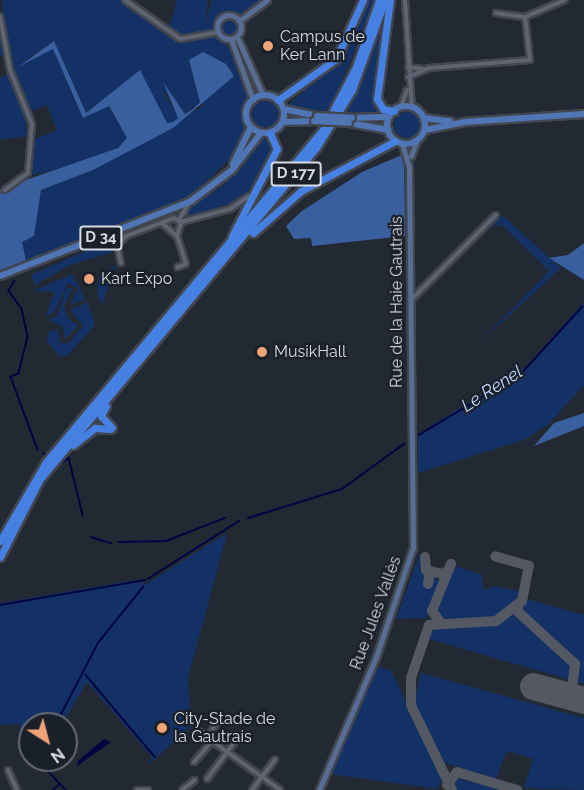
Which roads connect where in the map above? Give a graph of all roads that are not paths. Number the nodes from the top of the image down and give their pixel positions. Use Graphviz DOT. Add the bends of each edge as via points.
graph roads {
  1 [pos="125,0"];
  2 [pos="267,0"];
  3 [pos="363,0"];
  4 [pos="379,0"];
  5 [pos="386,0"];
  6 [pos="390,0"];
  7 [pos="405,0"];
  8 [pos="565,0"];
  9 [pos="496,13"];
  10 [pos="0,16"];
  11 [pos="525,17"];
  12 [pos="239,21"];
  13 [pos="218,32"];
  14 [pos="234,38"];
  15 [pos="408,67"];
  16 [pos="423,69"];
  17 [pos="408,77"];
  18 [pos="408,86"];
  19 [pos="263,95"];
  20 [pos="278,99"];
  21 [pos="253,100"];
  22 [pos="412,107"];
  23 [pos="284,109"];
  24 [pos="395,111"];
  25 [pos="584,114"];
  26 [pos="315,118"];
  27 [pos="424,118"];
  28 [pos="351,121"];
  29 [pos="283,122"];
  30 [pos="465,122"];
  31 [pos="251,127"];
  32 [pos="388,130"];
  33 [pos="425,130"];
  34 [pos="261,133"];
  35 [pos="270,133"];
  36 [pos="399,142"];
  37 [pos="416,142"];
  38 [pos="274,154"];
  39 [pos="409,167"];
  40 [pos="225,175"];
  41 [pos="5,190"];
  42 [pos="191,201"];
  43 [pos="496,215"];
  44 [pos="169,221"];
  45 [pos="180,221"];
  46 [pos="162,223"];
  47 [pos="168,226"];
  48 [pos="175,231"];
  49 [pos="121,264"];
  50 [pos="178,267"];
  51 [pos="0,276"];
  52 [pos="410,300"];
  53 [pos="168,322"];
  54 [pos="100,416"];
  55 [pos="88,432"];
  56 [pos="412,436"];
  57 [pos="32,492"];
  58 [pos="0,541"];
  59 [pos="0,557"];
  60 [pos="218,720"];
  61 [pos="198,731"];
  62 [pos="239,736"];
  63 [pos="210,740"];
  64 [pos="228,753"];
  65 [pos="275,760"];
  66 [pos="194,762"];
  67 [pos="8,770"];
  68 [pos="262,777"];
  69 [pos="207,779"];
  70 [pos="195,780"];
  71 [pos="17,790"];
  72 [pos="137,790"];
  73 [pos="148,790"];
  74 [pos="182,790"];
  75 [pos="252,790"];
  76 [pos="280,790"];
  77 [pos="319,790"];
  1 -- 13 [label="street" via="173,36 196,40"];
  2 -- 12 [label="street"];
  3 -- 20 [label="highway" via="336,59"];
  4 -- 53 [label="highway, D 177" via="356,67 324,128"];
  5 -- 53 [label="highway, D 177" via="361,69 330,129"];
  6 -- 24 [label="highway" via="376,95 380,106"];
  7 -- 15 [label="street"];
  8 -- 11 [label="street"];
  9 -- 11 [label="street"];
  10 -- 41 [label="street" via="10,70 32,124 27,173"];
  11 -- 16 [label="street" via="530,60"];
  12 -- 13 [label="street" via="223,18"];
  12 -- 14 [label="street"];
  13 -- 14 [label="street"];
  14 -- 19 [label="street"];
  14 -- 21 [label="street"];
  15 -- 16 [label="street"];
  15 -- 17 [label="street"];
  16 -- 17 [label="street"];
  17 -- 18 [label="street"];
  18 -- 22 [label="street"];
  18 -- 24 [label="street"];
  19 -- 20 [label="main road"];
  19 -- 21 [label="main road"];
  20 -- 23 [label="main road"];
  21 -- 31 [label="main road" via="246,113"];
  22 -- 24 [label="main road"];
  22 -- 27 [label="main road"];
  23 -- 26 [label="main road"];
  23 -- 29 [label="main road"];
  24 -- 28 [label="main road"];
  24 -- 32 [label="main road"];
  25 -- 30 [label="main road"];
  26 -- 28 [label="main road, bridge"];
  26 -- 29 [label="main road"];
  27 -- 30 [label="main road"];
  27 -- 33 [label="main road"];
  28 -- 32 [label="main road"];
  29 -- 35 [label="main road"];
  30 -- 33 [label="main road"];
  31 -- 34 [label="main road"];
  31 -- 40 [label="main road, D 34"];
  32 -- 36 [label="main road"];
  33 -- 37 [label="main road"];
  34 -- 35 [label="main road"];
  34 -- 40 [label="main road, D 34"];
  35 -- 38 [label="highway" via="278,141"];
  36 -- 37 [label="main road"];
  36 -- 39 [label="street, Rue de la Haie Gautrais"];
  36 -- 53 [label="highway" via="278,208"];
  37 -- 39 [label="street, Rue de la Haie Gautrais"];
  38 -- 45 [label="street" via="244,202"];
  38 -- 53 [label="highway" via="235,231"];
  39 -- 52 [label="street, Rue de la Haie Gautrais"];
  40 -- 42 [label="main road, D 34"];
  42 -- 45 [label="street"];
  42 -- 51 [label="main road, D 34"];
  43 -- 52 [label="street"];
  44 -- 45 [label="street"];
  44 -- 46 [label="street"];
  44 -- 47 [label="street"];
  45 -- 48 [label="street"];
  46 -- 47 [label="street"];
  46 -- 49 [label="street" via="120,240"];
  47 -- 48 [label="street"];
  48 -- 50 [label="street" via="186,264"];
  52 -- 56 [label="street, Rue de la Haie Gautrais"];
  53 -- 54 [label="highway"];
  53 -- 57 [label="highway, D 177"];
  53 -- 58 [label="highway, D 177" via="38,473"];
  54 -- 55 [label="highway"];
  54 -- 55 [label="highway" via="112,429"];
  55 -- 57 [label="highway"];
  56 -- 77 [label="street, Rue Jules Vallès" via="414,530 408,572"];
  57 -- 59 [label="highway, D 177"];
  60 -- 63 [label="street"];
  61 -- 63 [label="street"];
  62 -- 64 [label="street"];
  63 -- 64 [label="street"];
  63 -- 66 [label="street"];
  64 -- 68 [label="street"];
  64 -- 69 [label="street"];
  65 -- 68 [label="street"];
  67 -- 71 [label="street"];
  68 -- 75 [label="street"];
  68 -- 76 [label="street"];
  70 -- 74 [label="street"];
  72 -- 73 [label="street"];
}
